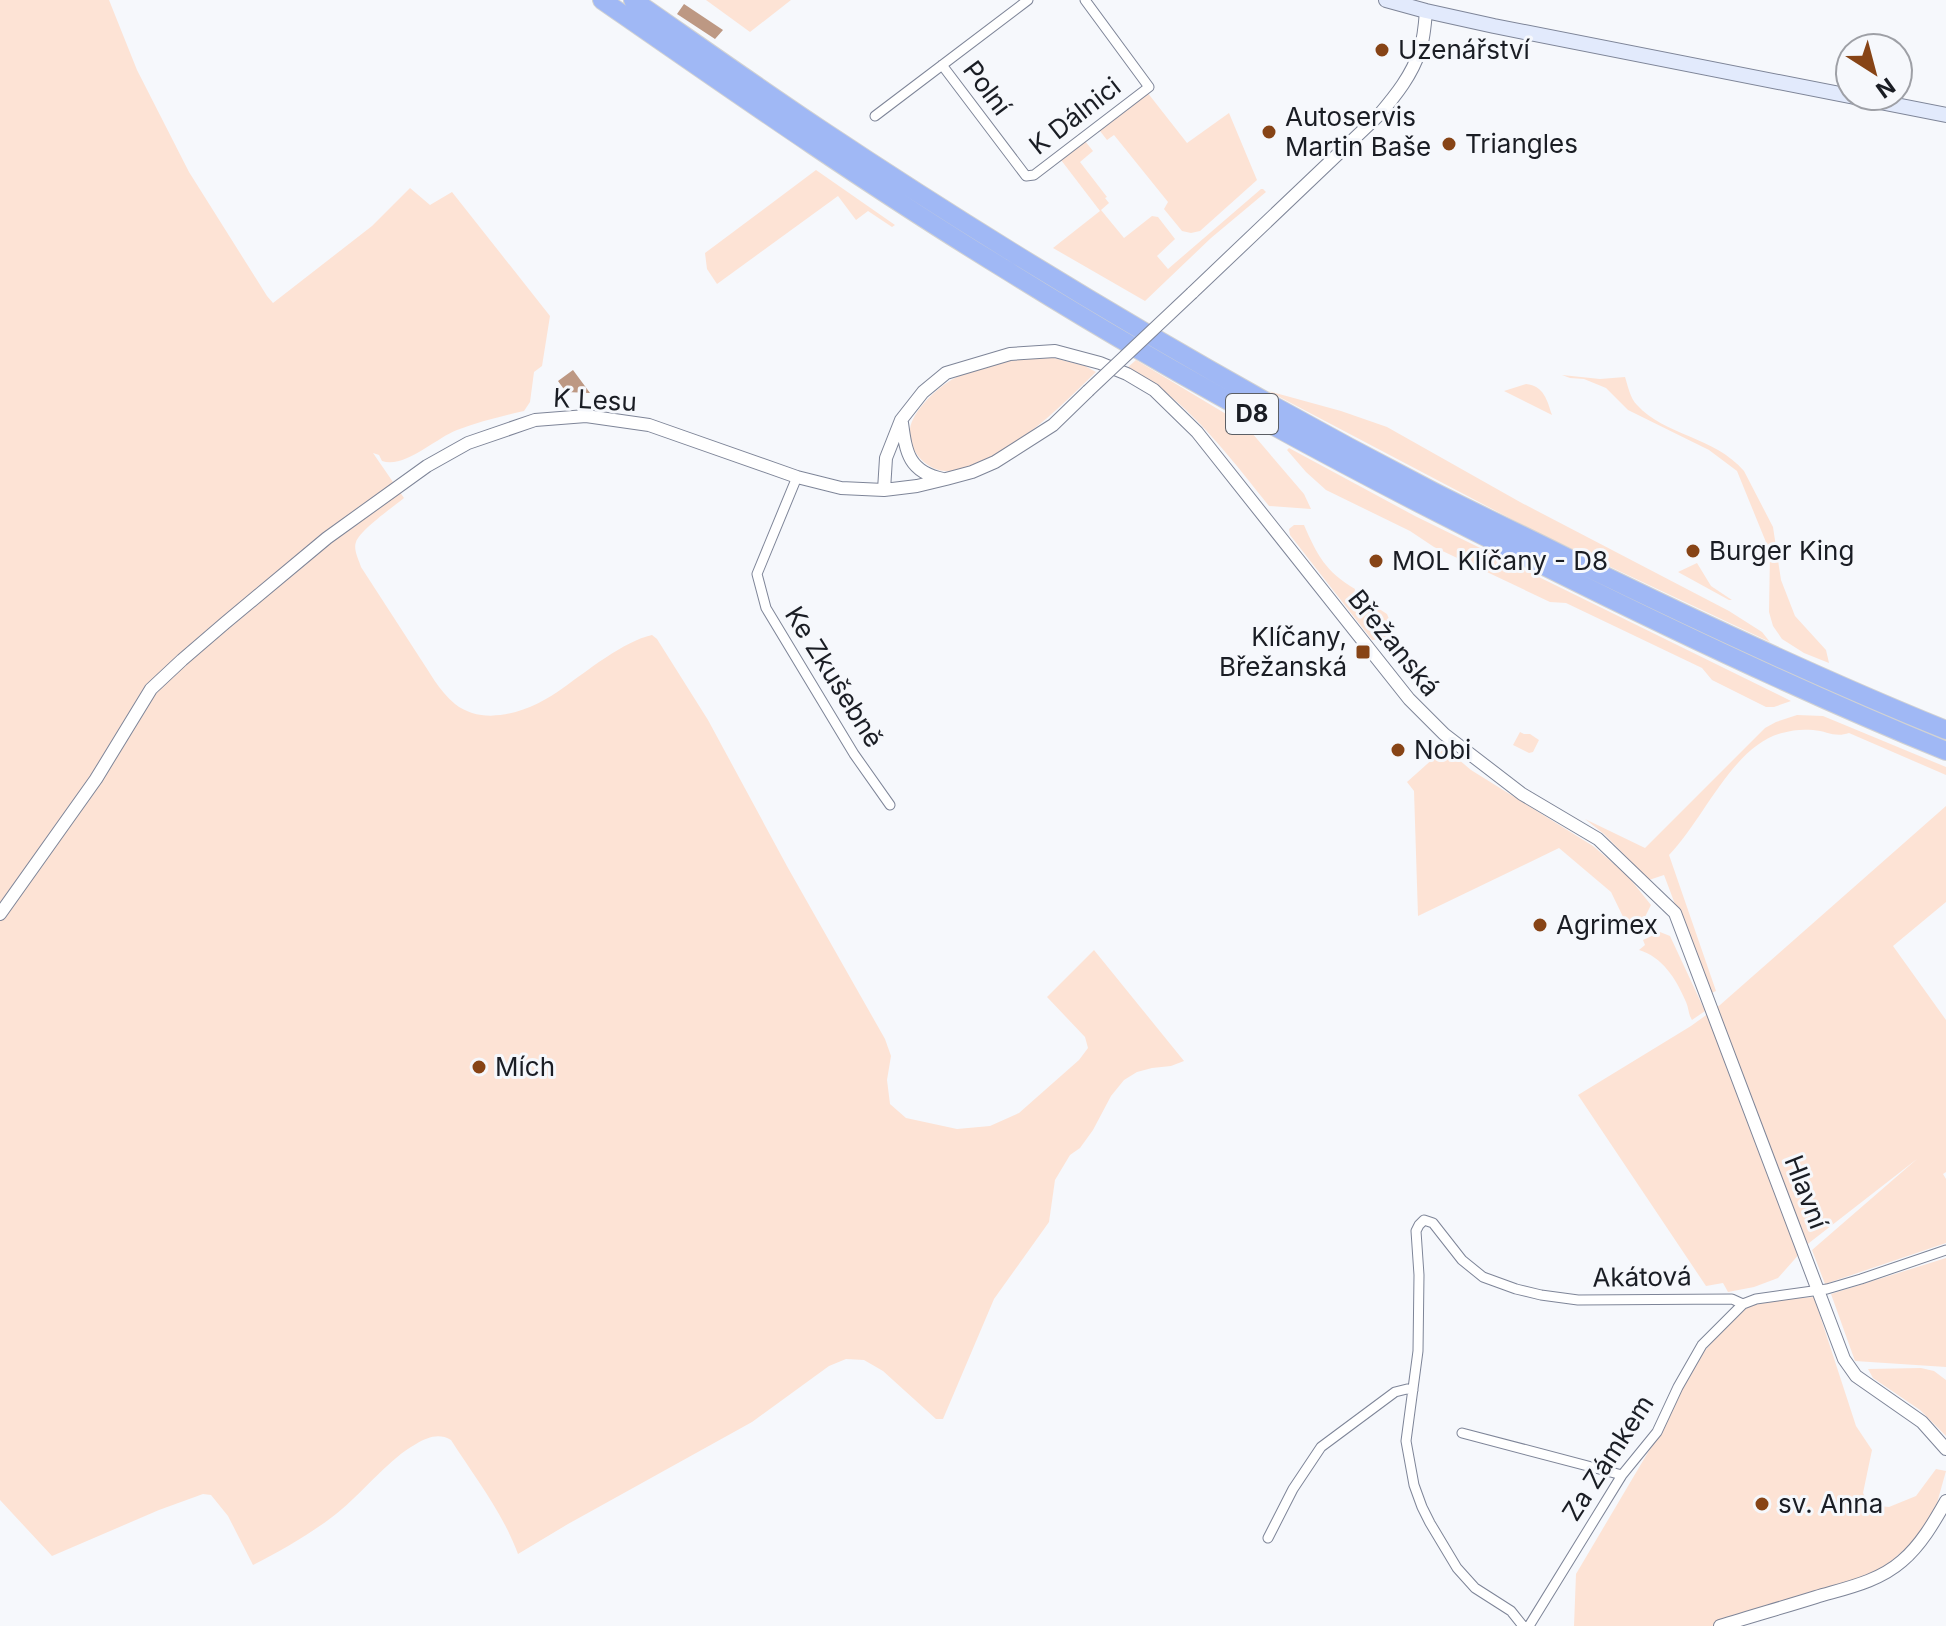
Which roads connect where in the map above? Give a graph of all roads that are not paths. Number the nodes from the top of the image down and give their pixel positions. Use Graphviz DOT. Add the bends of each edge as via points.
graph roads {
  1 [pos="602,0"];
  2 [pos="633,0"];
  3 [pos="1028,0"];
  4 [pos="1085,0"];
  5 [pos="1390,2"];
  6 [pos="1426,11"];
  7 [pos="942,65"];
  8 [pos="1946,115"];
  9 [pos="875,116"];
  10 [pos="1026,176"];
  11 [pos="901,420"];
  12 [pos="797,477"];
  13 [pos="946,479"];
  14 [pos="884,490"];
  15 [pos="1946,730"];
  16 [pos="1946,751"];
  17 [pos="890,805"];
  18 [pos="1675,913"];
  19 [pos="0,914"];
  20 [pos="1946,1250"];
  21 [pos="1817,1290"];
  22 [pos="1743,1304"];
  23 [pos="1413,1390"];
  24 [pos="1462,1433"];
  25 [pos="1946,1449"];
  26 [pos="1622,1475"];
  27 [pos="1946,1501"];
  28 [pos="1268,1538"];
  29 [pos="1526,1626"];
  30 [pos="1720,1626"];
  1 -- 16 [label="highway, D8" via="809,144 1006,271 1270,424 1624,606"];
  2 -- 15 [label="highway, D8" via="819,129 1014,253 1292,415 1633,589"];
  3 -- 7 [label="street"];
  4 -- 10 [label="street, K Dálnici" via="1149,87"];
  5 -- 6 [label="main road"];
  6 -- 8 [label="main road"];
  6 -- 13 [label="street, bridge" via="1421,48 1408,78 1379,115 1053,425 995,462"];
  7 -- 9 [label="street"];
  7 -- 10 [label="street, Polní"];
  11 -- 13 [label="street" via="905,450 915,465 929,476"];
  11 -- 14 [label="street, Břežanská" via="886,458"];
  11 -- 18 [label="street, Břežanská" via="946,373 1010,354 1055,351 1100,363 1154,390 1197,432 1435,726 1522,794 1598,839"];
  12 -- 14 [label="street, K Lesu" via="841,488"];
  12 -- 17 [label="street, Ke Zkušebně" via="757,574 766,608"];
  12 -- 19 [label="street, K Lesu" via="649,425 586,416 535,420 468,443 327,538 151,689 96,779"];
  13 -- 14 [label="street"];
  18 -- 21 [label="street, Hlavní"];
  20 -- 21 [label="street"];
  21 -- 22 [label="street"];
  21 -- 25 [label="street, Hlavní" via="1850,1370 1922,1422"];
  22 -- 23 [label="street, Akátová" via="1732,1299 1578,1300 1516,1289 1483,1277 1433,1223 1424,1220 1416,1231 1418,1351"];
  22 -- 26 [label="street, Za Zámkem" via="1702,1345 1657,1432"];
  23 -- 28 [label="street" via="1395,1392 1321,1447"];
  23 -- 29 [label="street" via="1406,1441 1422,1507 1457,1568"];
  24 -- 26 [label="street"];
  26 -- 29 [label="street, Za Zámkem"];
  27 -- 30 [label="street" via="1911,1552 1883,1574"];
}
